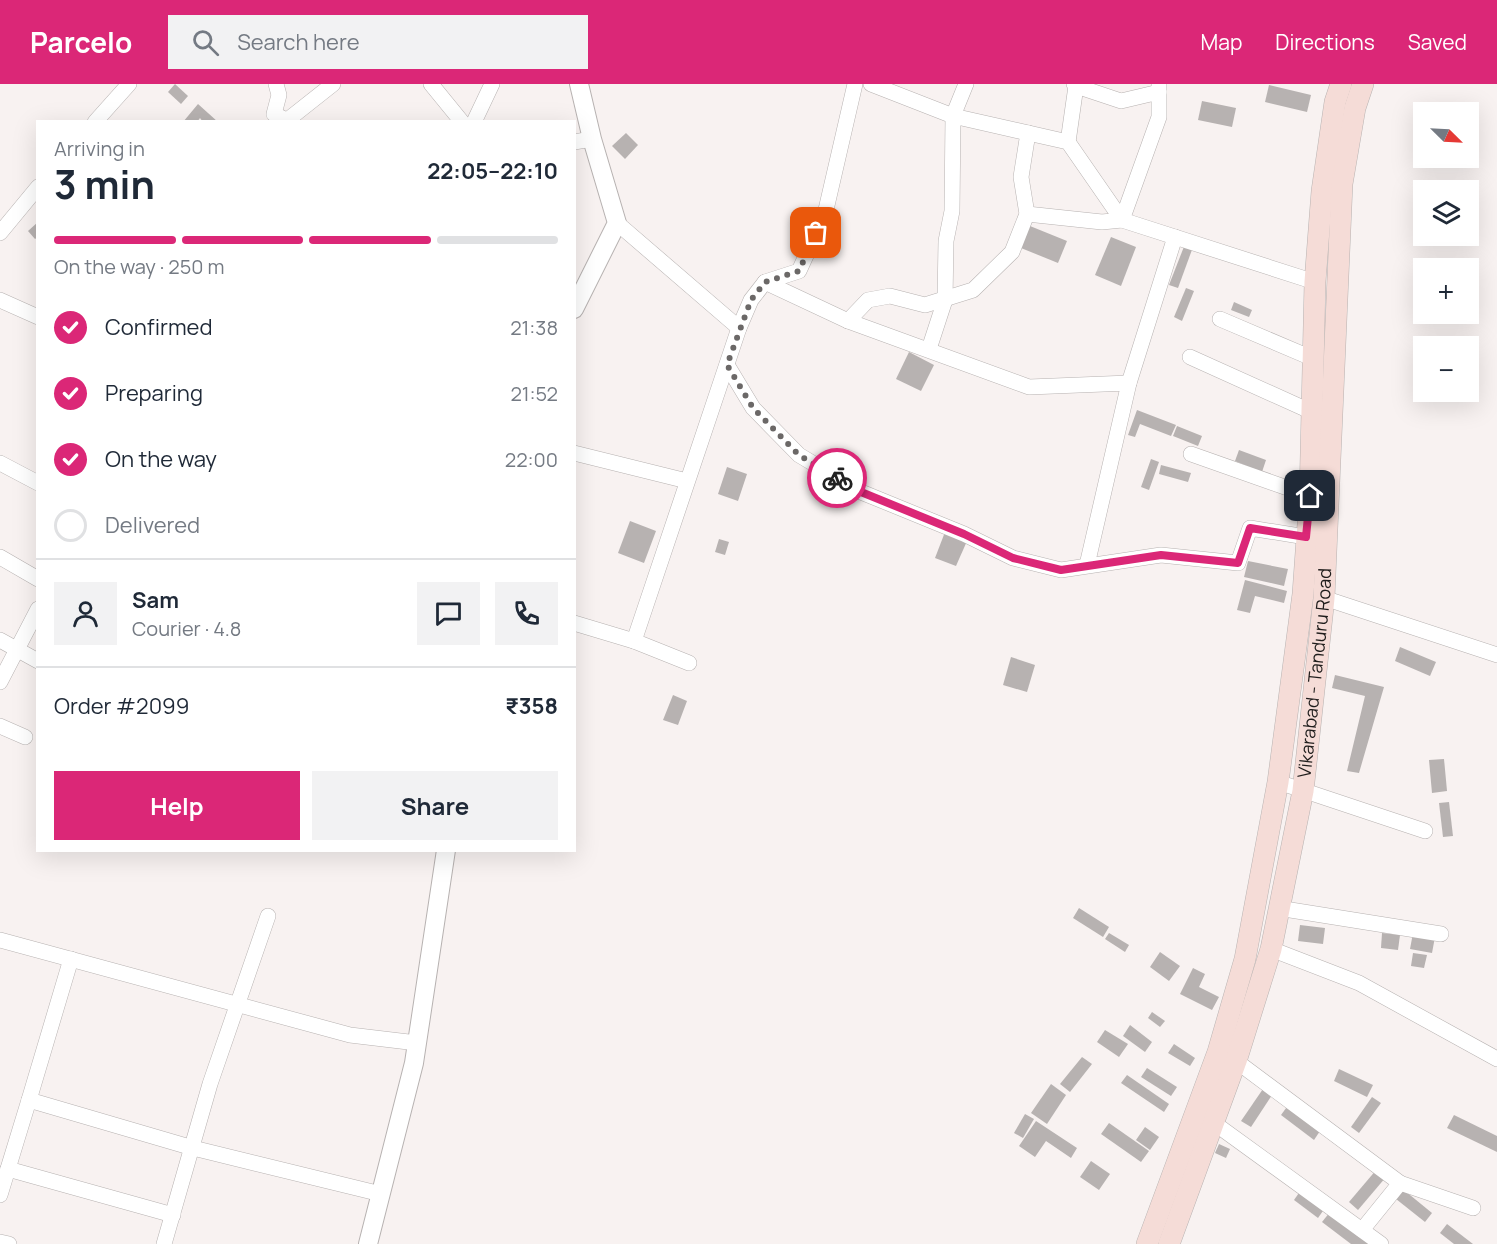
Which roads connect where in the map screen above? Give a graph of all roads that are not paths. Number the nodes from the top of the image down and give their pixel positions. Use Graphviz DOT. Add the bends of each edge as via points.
graph roads {
  1 [pos="129,84"];
  2 [pos="276,84"];
  3 [pos="333,84"];
  4 [pos="431,84"];
  5 [pos="492,84"];
  6 [pos="579,84"];
  7 [pos="855,84"];
  8 [pos="871,84"];
  9 [pos="966,84"];
  10 [pos="1341,84"];
  11 [pos="1363,84"];
  12 [pos="1075,85"];
  13 [pos="1159,88"];
  14 [pos="953,116"];
  15 [pos="97,120"];
  16 [pos="284,120"];
  17 [pos="287,120"];
  18 [pos="460,120"];
  19 [pos="475,120"];
  20 [pos="1028,133"];
  21 [pos="583,141"];
  22 [pos="1068,142"];
  23 [pos="36,189"];
  24 [pos="1027,213"];
  25 [pos="1122,220"];
  26 [pos="617,223"];
  27 [pos="0,233"];
  28 [pos="1175,237"];
  29 [pos="765,282"];
  30 [pos="1315,282"];
  31 [pos="0,300"];
  32 [pos="945,300"];
  33 [pos="576,306"];
  34 [pos="36,316"];
  35 [pos="1220,320"];
  36 [pos="848,321"];
  37 [pos="739,328"];
  38 [pos="1337,329"];
  39 [pos="1314,330"];
  40 [pos="929,349"];
  41 [pos="1190,357"];
  42 [pos="1314,359"];
  43 [pos="727,365"];
  44 [pos="1129,383"];
  45 [pos="1312,412"];
  46 [pos="576,453"];
  47 [pos="1191,454"];
  48 [pos="0,463"];
  49 [pos="687,481"];
  50 [pos="36,482"];
  51 [pos="1310,496"];
  52 [pos="1306,537"];
  53 [pos="0,557"];
  54 [pos="1087,565"];
  55 [pos="36,578"];
  56 [pos="1324,598"];
  57 [pos="36,613"];
  58 [pos="576,624"];
  59 [pos="0,640"];
  60 [pos="634,641"];
  61 [pos="17,649"];
  62 [pos="1497,655"];
  63 [pos="36,660"];
  64 [pos="689,663"];
  65 [pos="0,682"];
  66 [pos="0,726"];
  67 [pos="25,737"];
  68 [pos="1278,782"];
  69 [pos="1303,791"];
  70 [pos="1425,831"];
  71 [pos="446,852"];
  72 [pos="1278,908"];
  73 [pos="268,916"];
  74 [pos="1441,934"];
  75 [pos="0,940"];
  76 [pos="1271,949"];
  77 [pos="71,959"];
  78 [pos="238,1006"];
  79 [pos="417,1043"];
  80 [pos="1497,1059"];
  81 [pos="1236,1061"];
  82 [pos="29,1100"];
  83 [pos="1214,1124"];
  84 [pos="193,1148"];
  85 [pos="8,1169"];
  86 [pos="1400,1183"];
  87 [pos="1178,1190"];
  88 [pos="381,1194"];
  89 [pos="0,1195"];
  90 [pos="1473,1208"];
  91 [pos="173,1215"];
  92 [pos="1362,1230"];
  93 [pos="0,1242"];
  94 [pos="9,1244"];
  95 [pos="164,1244"];
  96 [pos="368,1244"];
  97 [pos="1147,1244"];
  98 [pos="1169,1244"];
  99 [pos="1381,1244"];
  1 -- 15 [label="street"];
  2 -- 16 [label="street" via="279,96 274,114"];
  3 -- 17 [label="street"];
  4 -- 18 [label="street"];
  5 -- 19 [label="street"];
  6 -- 21 [label="street"];
  7 -- 29 [label="street" via="825,214 799,271"];
  8 -- 14 [label="street"];
  9 -- 14 [label="street"];
  10 -- 30 [label="main road, Vikarabad - Tanduru Road" via="1322,191"];
  11 -- 38 [label="main road, Vikarabad - Tanduru Road" via="1342,184"];
  12 -- 13 [label="street" via="1121,101"];
  12 -- 22 [label="street"];
  13 -- 25 [label="street" via="1159,117"];
  14 -- 20 [label="street"];
  14 -- 32 [label="street" via="952,211 946,241"];
  20 -- 22 [label="street"];
  20 -- 24 [label="street" via="1021,177"];
  21 -- 26 [label="street"];
  22 -- 25 [label="street"];
  23 -- 27 [label="street"];
  24 -- 25 [label="street" via="1102,222"];
  24 -- 32 [label="street" via="1012,252 973,290"];
  25 -- 28 [label="street"];
  26 -- 33 [label="street"];
  26 -- 37 [label="street"];
  28 -- 30 [label="street"];
  28 -- 44 [label="street"];
  29 -- 36 [label="street"];
  29 -- 37 [label="street" via="751,300"];
  30 -- 39 [label="main road, Vikarabad - Tanduru Road"];
  31 -- 34 [label="street"];
  32 -- 36 [label="street" via="925,305 890,296 868,300"];
  32 -- 40 [label="street"];
  35 -- 42 [label="street"];
  36 -- 40 [label="street"];
  37 -- 43 [label="street"];
  38 -- 39 [label="main road"];
  38 -- 56 [label="main road, Vikarabad - Tanduru Road"];
  39 -- 42 [label="main road, Vikarabad - Tanduru Road"];
  40 -- 44 [label="street" via="1029,387"];
  41 -- 45 [label="street"];
  42 -- 45 [label="main road, Vikarabad - Tanduru Road"];
  43 -- 49 [label="street"];
  43 -- 54 [label="street" via="753,408 799,455 861,492 1013,558 1061,570"];
  44 -- 54 [label="street"];
  45 -- 51 [label="main road, Vikarabad - Tanduru Road"];
  46 -- 49 [label="street"];
  47 -- 51 [label="street"];
  48 -- 50 [label="street"];
  49 -- 60 [label="street"];
  51 -- 52 [label="main road, Vikarabad - Tanduru Road"];
  52 -- 54 [label="street" via="1250,528 1238,563 1161,555"];
  52 -- 68 [label="main road, Vikarabad - Tanduru Road" via="1302,605"];
  53 -- 55 [label="street"];
  56 -- 62 [label="street"];
  56 -- 69 [label="main road, Vikarabad - Tanduru Road"];
  57 -- 61 [label="street"];
  58 -- 60 [label="street"];
  59 -- 61 [label="street"];
  60 -- 64 [label="street"];
  61 -- 63 [label="street"];
  61 -- 65 [label="street"];
  66 -- 67 [label="street"];
  68 -- 69 [label="street"];
  68 -- 87 [label="main road, Vikarabad - Tanduru Road" via="1245,959"];
  69 -- 70 [label="street"];
  69 -- 72 [label="main road, Vikarabad - Tanduru Road"];
  71 -- 79 [label="street"];
  72 -- 74 [label="street"];
  72 -- 76 [label="main road, Vikarabad - Tanduru Road"];
  73 -- 78 [label="street"];
  75 -- 77 [label="street"];
  76 -- 80 [label="street" via="1359,983"];
  76 -- 81 [label="main road, Vikarabad - Tanduru Road"];
  77 -- 78 [label="street"];
  77 -- 82 [label="street"];
  78 -- 79 [label="street" via="350,1035"];
  78 -- 84 [label="street" via="210,1084"];
  79 -- 88 [label="street"];
  81 -- 83 [label="main road, Vikarabad - Tanduru Road"];
  81 -- 86 [label="street"];
  82 -- 84 [label="street"];
  82 -- 85 [label="street"];
  83 -- 87 [label="main road, Vikarabad - Tanduru Road"];
  83 -- 92 [label="street"];
  84 -- 88 [label="street"];
  84 -- 91 [label="street"];
  85 -- 89 [label="street"];
  85 -- 91 [label="street"];
  86 -- 90 [label="street"];
  86 -- 92 [label="street"];
  87 -- 97 [label="main road, Vikarabad - Tanduru Road"];
  87 -- 98 [label="main road, Vikarabad - Tanduru Road"];
  88 -- 96 [label="street"];
  91 -- 95 [label="street"];
  92 -- 99 [label="street"];
  93 -- 94 [label="street"];
}
